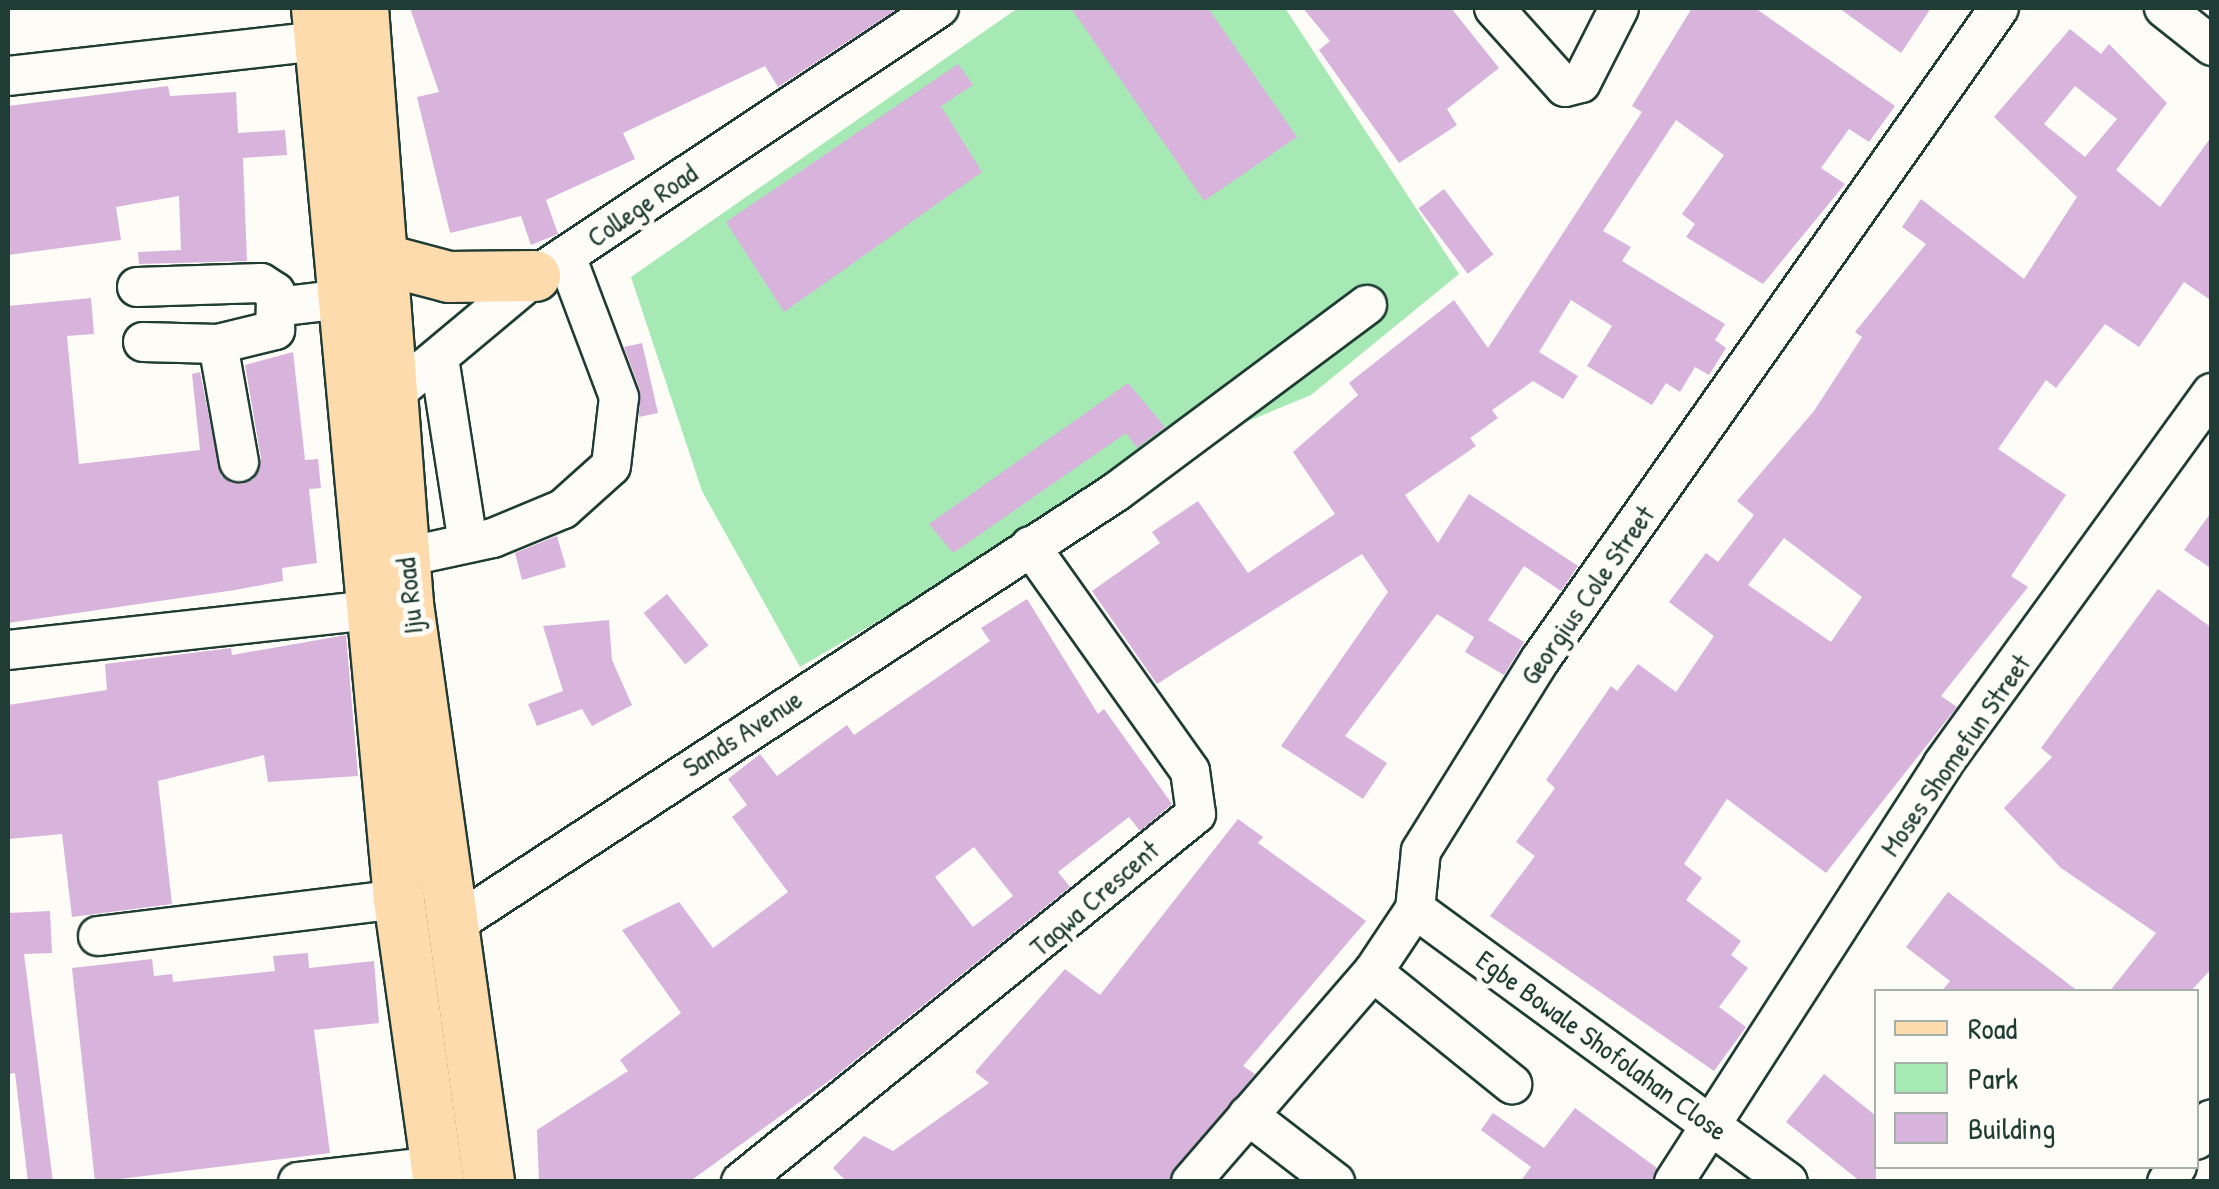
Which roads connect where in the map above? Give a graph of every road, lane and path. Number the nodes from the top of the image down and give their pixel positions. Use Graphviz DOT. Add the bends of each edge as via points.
graph roads {
  1 [pos="363,8"];
  2 [pos="939,8"];
  3 [pos="1494,8"];
  4 [pos="1618,8"];
  5 [pos="2000,8"];
  6 [pos="2164,8"];
  7 [pos="318,24"];
  8 [pos="2212,46"];
  9 [pos="8,76"];
  10 [pos="550,266"];
  11 [pos="368,284"];
  12 [pos="137,287"];
  13 [pos="1367,305"];
  14 [pos="276,307"];
  15 [pos="143,342"];
  16 [pos="218,344"];
  17 [pos="439,358"];
  18 [pos="2212,394"];
  19 [pos="372,397"];
  20 [pos="240,462"];
  21 [pos="468,543"];
  22 [pos="1030,546"];
  23 [pos="405,557"];
  24 [pos="370,610"];
  25 [pos="8,650"];
  26 [pos="399,899"];
  27 [pos="1416,909"];
  28 [pos="455,924"];
  29 [pos="98,936"];
  30 [pos="1373,972"];
  31 [pos="1512,1084"];
  32 [pos="1248,1115"];
  33 [pos="1722,1133"];
  34 [pos="437,1174"];
  35 [pos="298,1182"];
  36 [pos="489,1182"];
  37 [pos="741,1182"];
  38 [pos="1191,1182"];
  39 [pos="1335,1182"];
  40 [pos="1674,1182"];
  41 [pos="1703,1182"];
  42 [pos="1788,1182"];
  1 -- 11 [label="main road, Iju Road"];
  2 -- 10 [label="street, College Road"];
  3 -- 4 [label="street" via="1566,87 1581,83"];
  5 -- 27 [label="street, Georgius Cole Street" via="1530,676 1421,850"];
  6 -- 8 [label="street"];
  7 -- 9 [label="street"];
  7 -- 11 [label="main road, Iju Road"];
  10 -- 11 [label="main road"];
  10 -- 17 [label="street, College Road"];
  10 -- 21 [label="street" via="619,397 619,446 601,484 563,509"];
  11 -- 14 [label="street"];
  11 -- 19 [label="main road, Iju Road"];
  12 -- 14 [label="street" via="261,282 275,292"];
  13 -- 22 [label="street, Sands Avenue"];
  14 -- 16 [label="street" via="275,330"];
  15 -- 16 [label="street"];
  16 -- 20 [label="street"];
  17 -- 19 [label="street, College Road"];
  17 -- 21 [label="street"];
  18 -- 33 [label="street, Moses Shomefun Street" via="1944,764"];
  19 -- 23 [label="main road, Iju Road"];
  19 -- 24 [label="main road, Iju Road"];
  21 -- 23 [label="street"];
  22 -- 28 [label="street, Sands Avenue"];
  22 -- 37 [label="street, Taqwa Crescent" via="1190,771 1196,814"];
  23 -- 28 [label="main road, Iju Road"];
  24 -- 25 [label="street"];
  24 -- 26 [label="main road, Iju Road"];
  26 -- 29 [label="street"];
  26 -- 34 [label="main road, Iju Road"];
  27 -- 30 [label="street, Georgius Cole Street"];
  27 -- 33 [label="street, Egbe Bowale Shofolahan Close"];
  28 -- 36 [label="main road, Iju Road"];
  30 -- 31 [label="street"];
  30 -- 32 [label="street, Georgius Cole Street"];
  32 -- 38 [label="street, Georgius Cole Street"];
  32 -- 39 [label="street"];
  33 -- 40 [label="street"];
  33 -- 41 [label="street"];
  33 -- 42 [label="street, Egbe Bowale Shofolahan Close"];
  34 -- 35 [label="street"];
}
